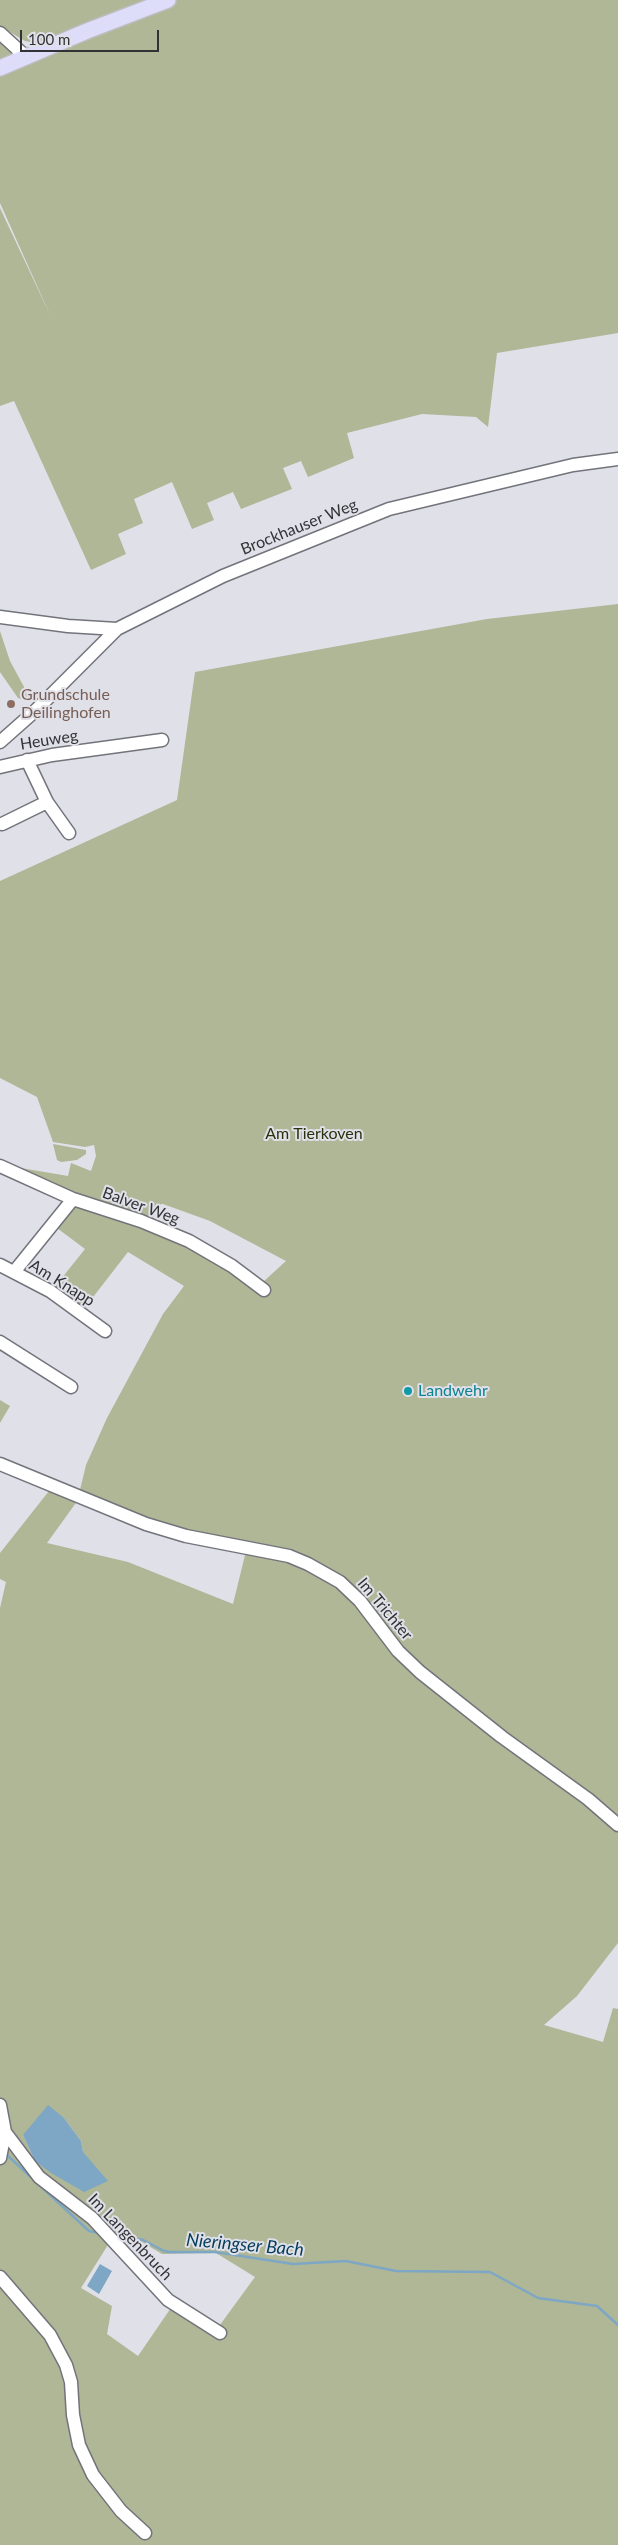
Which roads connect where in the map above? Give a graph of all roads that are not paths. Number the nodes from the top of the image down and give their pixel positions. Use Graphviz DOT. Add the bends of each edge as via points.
graph roads {
  1 [pos="168,0"];
  2 [pos="0,32"];
  3 [pos="25,56"];
  4 [pos="0,68"];
  5 [pos="618,459"];
  6 [pos="0,617"];
  7 [pos="116,629"];
  8 [pos="162,740"];
  9 [pos="0,742"];
  10 [pos="27,760"];
  11 [pos="0,767"];
  12 [pos="47,802"];
  13 [pos="2,824"];
  14 [pos="69,833"];
  15 [pos="0,1166"];
  16 [pos="73,1199"];
  17 [pos="0,1265"];
  18 [pos="14,1272"];
  19 [pos="264,1290"];
  20 [pos="105,1331"];
  21 [pos="0,1342"];
  22 [pos="71,1387"];
  23 [pos="0,1464"];
  24 [pos="618,1824"];
  25 [pos="0,2105"];
  26 [pos="5,2132"];
  27 [pos="0,2158"];
  28 [pos="0,2276"];
  29 [pos="220,2333"];
  30 [pos="145,2533"];
  1 -- 3 [label="main road"];
  2 -- 3 [label="street"];
  3 -- 4 [label="main road"];
  5 -- 7 [label="street, Brockhauser Weg" via="574,465 389,509 224,576"];
  6 -- 7 [label="street, Brockhauser Weg"];
  7 -- 9 [label="street"];
  8 -- 10 [label="street, Heuweg"];
  10 -- 11 [label="street, Heuweg"];
  10 -- 12 [label="street"];
  12 -- 13 [label="street"];
  12 -- 14 [label="street"];
  15 -- 16 [label="street, Balver Weg"];
  16 -- 18 [label="street"];
  16 -- 19 [label="street, Balver Weg" via="189,1241 232,1266"];
  17 -- 18 [label="street, Am Knapp"];
  18 -- 20 [label="street, Am Knapp" via="50,1291"];
  21 -- 22 [label="street"];
  23 -- 24 [label="street, Im Trichter" via="146,1524 186,1536 275,1552 316,1568 350,1589 398,1651 420,1672"];
  25 -- 26 [label="street, Im Langenbruch"];
  26 -- 27 [label="street, Im Langenbruch"];
  26 -- 29 [label="street, Im Langenbruch" via="39,2177 92,2218 168,2300"];
  28 -- 30 [label="street" via="36,2316 59,2350 71,2382 79,2445 93,2475 121,2511"];
}
